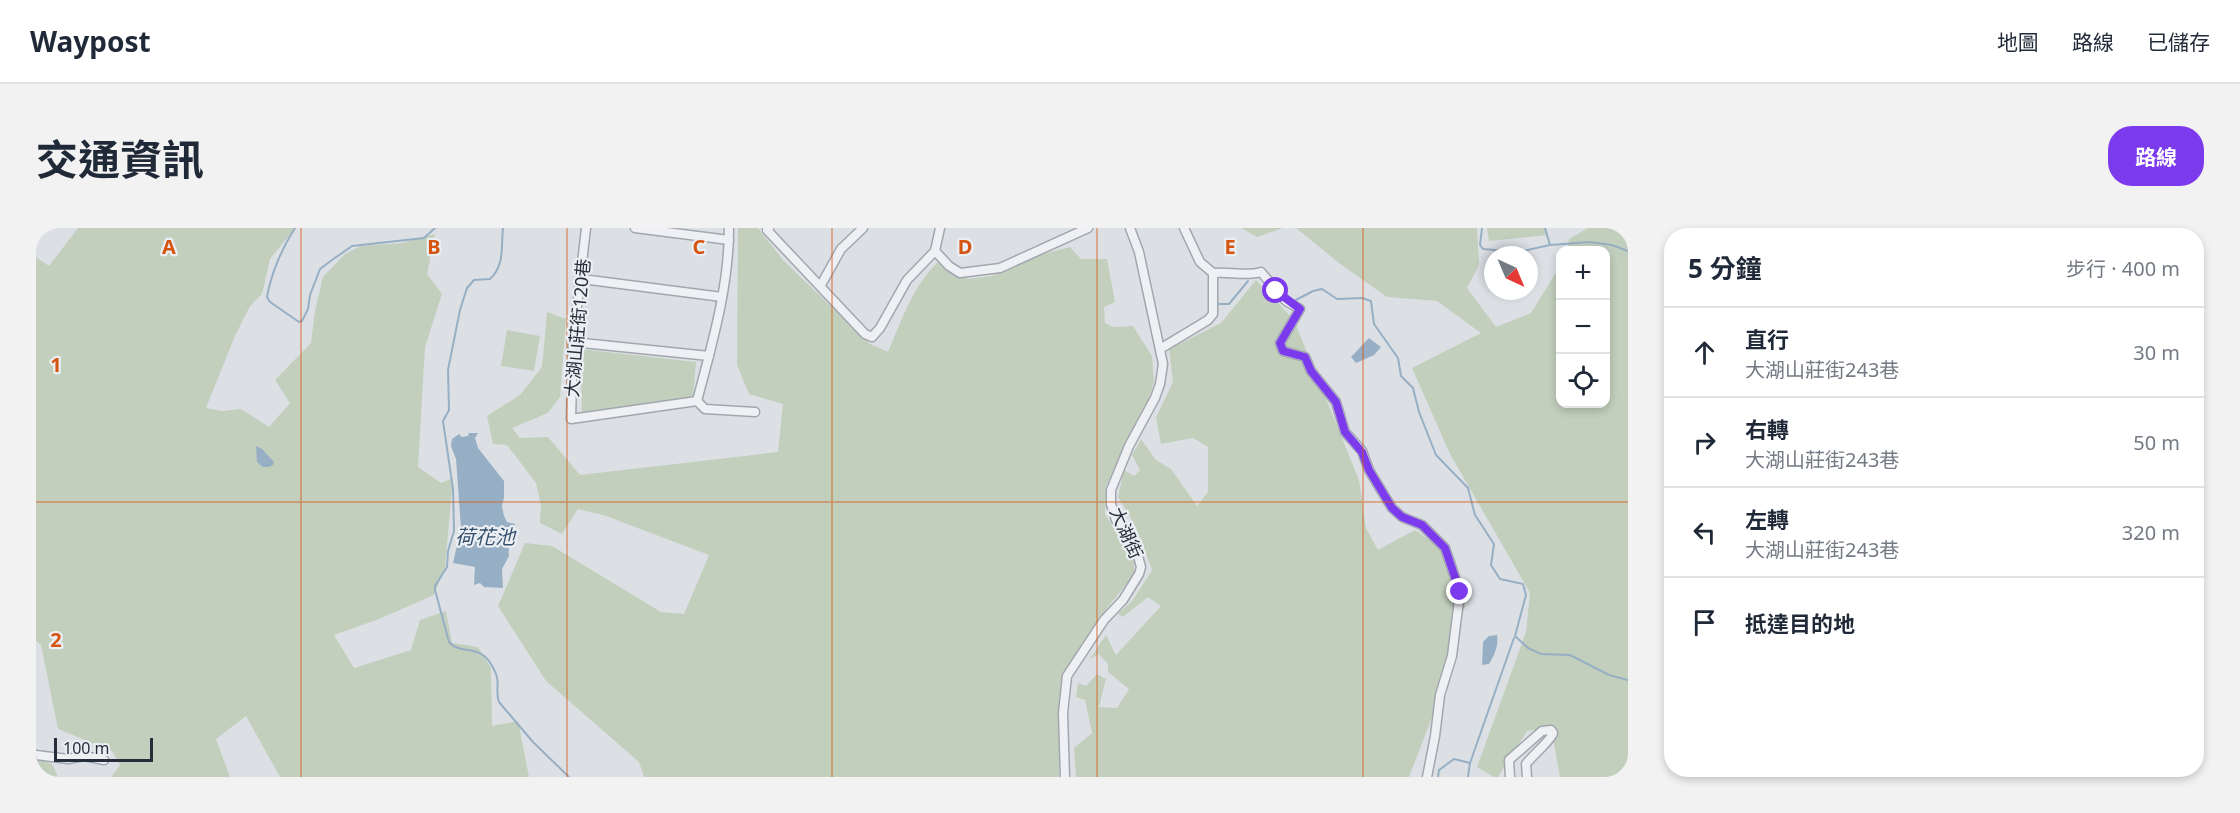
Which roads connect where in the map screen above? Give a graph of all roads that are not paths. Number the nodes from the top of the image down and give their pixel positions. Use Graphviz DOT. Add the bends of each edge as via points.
graph roads {
  1 [pos="586,228"];
  2 [pos="635,228"];
  3 [pos="729,228"];
  4 [pos="863,228"];
  5 [pos="940,228"];
  6 [pos="1088,228"];
  7 [pos="1130,228"];
  8 [pos="1184,228"];
  9 [pos="768,229"];
  10 [pos="665,230"];
  11 [pos="729,240"];
  12 [pos="935,251"];
  13 [pos="1213,273"];
  14 [pos="582,279"];
  15 [pos="821,285"];
  16 [pos="722,297"];
  17 [pos="573,342"];
  18 [pos="1160,349"];
  19 [pos="709,356"];
  20 [pos="697,401"];
  21 [pos="755,411"];
  22 [pos="36,754"];
  23 [pos="104,760"];
  24 [pos="1065,777"];
  25 [pos="1427,777"];
  26 [pos="1510,777"];
  27 [pos="1527,777"];
  1 -- 14 [label="street, 大湖山莊街120巷"];
  2 -- 10 [label="street"];
  3 -- 11 [label="street"];
  4 -- 15 [label="street" via="841,249"];
  5 -- 12 [label="street"];
  6 -- 12 [label="street" via="1000,268 960,273"];
  7 -- 18 [label="street"];
  8 -- 13 [label="street" via="1200,262"];
  9 -- 15 [label="street"];
  10 -- 11 [label="street"];
  11 -- 16 [label="street"];
  12 -- 15 [label="street" via="907,280 872,337"];
  13 -- 18 [label="street" via="1213,314"];
  13 -- 25 [label="street" via="1261,272 1281,296 1300,309 1280,343 1283,351 1305,357 1311,371 1336,402 1345,432 1362,452 1392,508 1422,525 1445,548 1460,599"];
  14 -- 16 [label="street"];
  14 -- 17 [label="street, 大湖山莊街120巷"];
  16 -- 19 [label="street"];
  17 -- 19 [label="street"];
  17 -- 20 [label="street, 大湖山莊街120巷" via="571,419"];
  18 -- 24 [label="street, 大湖街" via="1160,384 1110,490 1116,520 1130,539 1141,567 1123,600 1104,620 1067,676 1063,713"];
  19 -- 20 [label="street"];
  20 -- 21 [label="street, 大湖山莊街120巷" via="705,409"];
  22 -- 23 [label="street"];
  26 -- 27 [label="street" via="1509,760 1542,731 1551,730 1551,740 1540,746 1526,764"];
}
